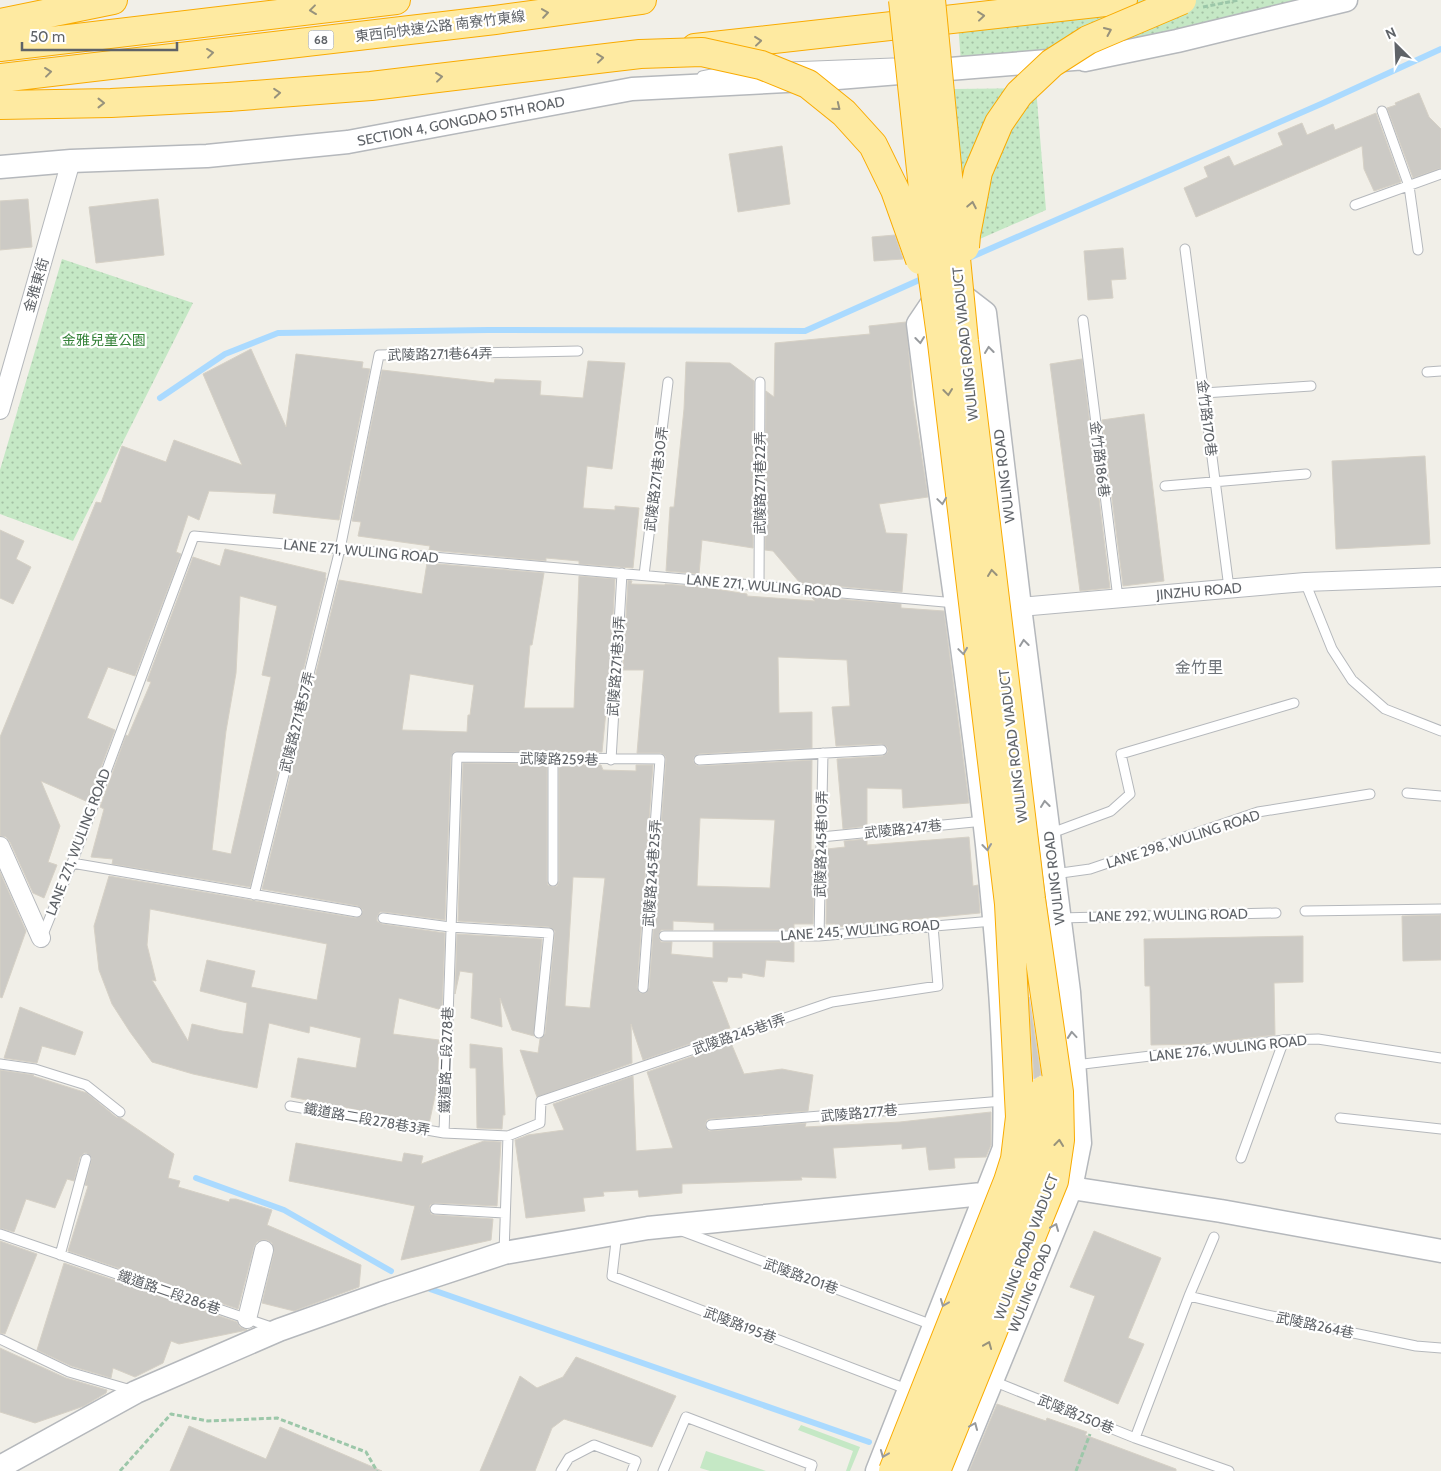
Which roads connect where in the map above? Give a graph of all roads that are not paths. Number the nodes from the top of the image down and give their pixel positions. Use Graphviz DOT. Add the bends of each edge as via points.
graph roads {
  1 [pos="113,0"];
  2 [pos="396,0"];
  3 [pos="642,0"];
  4 [pos="1123,0"];
  5 [pos="1182,0"];
  6 [pos="1346,0"];
  7 [pos="932,11"];
  8 [pos="904,12"];
  9 [pos="0,23"];
  10 [pos="0,46"];
  11 [pos="640,54"];
  12 [pos="918,67"];
  13 [pos="0,78"];
  14 [pos="0,105"];
  15 [pos="1382,111"];
  16 [pos="71,161"];
  17 [pos="0,167"];
  18 [pos="1441,174"];
  19 [pos="1409,186"];
  20 [pos="1355,206"];
  21 [pos="1185,249"];
  22 [pos="1418,250"];
  23 [pos="946,283"];
  24 [pos="1083,320"];
  25 [pos="953,342"];
  26 [pos="578,351"];
  27 [pos="1441,371"];
  28 [pos="1427,372"];
  29 [pos="668,382"];
  30 [pos="760,382"];
  31 [pos="1311,386"];
  32 [pos="1204,393"];
  33 [pos="0,410"];
  34 [pos="1306,474"];
  35 [pos="1216,481"];
  36 [pos="1165,486"];
  37 [pos="340,549"];
  38 [pos="622,574"];
  39 [pos="644,575"];
  40 [pos="1441,577"];
  41 [pos="1305,582"];
  42 [pos="759,585"];
  43 [pos="1230,588"];
  44 [pos="1118,598"];
  45 [pos="957,602"];
  46 [pos="1020,607"];
  47 [pos="1032,701"];
  48 [pos="1294,703"];
  49 [pos="972,709"];
  50 [pos="1441,732"];
  51 [pos="882,750"];
  52 [pos="823,753"];
  53 [pos="457,757"];
  54 [pos="554,759"];
  55 [pos="660,759"];
  56 [pos="611,760"];
  57 [pos="699,760"];
  58 [pos="1406,793"];
  59 [pos="1370,794"];
  60 [pos="1441,796"];
  61 [pos="984,821"];
  62 [pos="1049,834"];
  63 [pos="821,837"];
  64 [pos="0,846"];
  65 [pos="72,863"];
  66 [pos="1054,874"];
  67 [pos="552,881"];
  68 [pos="254,895"];
  69 [pos="1012,908"];
  70 [pos="1441,909"];
  71 [pos="1305,911"];
  72 [pos="357,912"];
  73 [pos="1276,913"];
  74 [pos="383,918"];
  75 [pos="1059,918"];
  76 [pos="933,926"];
  77 [pos="450,928"];
  78 [pos="664,936"];
  79 [pos="819,936"];
  80 [pos="41,938"];
  81 [pos="643,988"];
  82 [pos="539,1033"];
  83 [pos="1284,1040"];
  84 [pos="1441,1058"];
  85 [pos="0,1064"];
  86 [pos="1075,1065"];
  87 [pos="1006,1100"];
  88 [pos="290,1106"];
  89 [pos="120,1112"];
  90 [pos="1340,1118"];
  91 [pos="712,1125"];
  92 [pos="1441,1130"];
  93 [pos="444,1132"];
  94 [pos="508,1136"];
  95 [pos="1241,1158"];
  96 [pos="86,1159"];
  97 [pos="1071,1188"];
  98 [pos="988,1193"];
  99 [pos="436,1209"];
  100 [pos="504,1213"];
  101 [pos="668,1226"];
  102 [pos="618,1233"];
  103 [pos="0,1234"];
  104 [pos="1214,1237"];
  105 [pos="264,1250"];
  106 [pos="1441,1251"];
  107 [pos="504,1253"];
  108 [pos="60,1254"];
  109 [pos="1190,1296"];
  110 [pos="247,1319"];
  111 [pos="935,1326"];
  112 [pos="279,1330"];
  113 [pos="0,1339"];
  114 [pos="1441,1348"];
  115 [pos="922,1359"];
  116 [pos="993,1381"];
  117 [pos="909,1390"];
  118 [pos="136,1392"];
  119 [pos="1135,1438"];
  120 [pos="0,1467"];
  121 [pos="561,1471"];
  122 [pos="632,1471"];
  123 [pos="663,1471"];
  124 [pos="810,1471"];
  125 [pos="877,1471"];
  126 [pos="893,1471"];
  127 [pos="914,1471"];
  128 [pos="936,1471"];
  129 [pos="955,1471"];
  130 [pos="1229,1471"];
  1 -- 9 [label="highway"];
  2 -- 10 [label="highway, 68, one-way"];
  13 -- 3 [label="highway, 東西向快速公路 南寮竹東線 / 68, one-way"];
  7 -- 4 [label="highway, one-way"];
  25 -- 5 [label="highway, one-way, bridge" via="966,235 978,172 999,123 1019,94 1052,63 1088,40"];
  6 -- 12 [label="street, SECTION 4, GONGDAO 5TH ROAD" via="1028,76"];
  7 -- 8 [label="highway"];
  7 -- 25 [label="highway, WULING ROAD VIADUCT, bridge"];
  11 -- 8 [label="highway, one-way, bridge"];
  8 -- 25 [label="highway, WULING ROAD VIADUCT, bridge" via="930,254"];
  14 -- 11 [label="highway, one-way, bridge" via="111,104 371,86"];
  11 -- 25 [label="highway, one-way, bridge" via="702,52 761,65 808,84 844,113 873,145 895,190 928,286"];
  12 -- 16 [label="street, SECTION 4, GONGDAO 5TH ROAD" via="632,89 348,142 208,156"];
  12 -- 23 [label="street"];
  15 -- 19 [label="lane"];
  16 -- 17 [label="street, SECTION 4, GONGDAO 5TH ROAD"];
  16 -- 33 [label="street, 金雅東街"];
  18 -- 19 [label="lane"];
  19 -- 20 [label="lane"];
  19 -- 22 [label="lane"];
  21 -- 32 [label="lane, 金竹路170巷"];
  23 -- 45 [label="street, one-way" via="918,324"];
  46 -- 23 [label="street, WULING ROAD, one-way" via="985,313"];
  24 -- 44 [label="lane, 金竹路186巷"];
  25 -- 69 [label="highway, WULING ROAD VIADUCT, bridge"];
  26 -- 37 [label="lane, 武陵路271巷64弄" via="379,355"];
  27 -- 28 [label="lane"];
  29 -- 39 [label="lane, 武陵路271巷30弄"];
  30 -- 42 [label="lane, 武陵路271巷22弄"];
  31 -- 32 [label="lane"];
  32 -- 35 [label="lane, 金竹路170巷"];
  34 -- 35 [label="lane"];
  35 -- 36 [label="lane"];
  35 -- 43 [label="lane, 金竹路170巷"];
  37 -- 38 [label="lane, LANE 271, WULING ROAD"];
  37 -- 65 [label="lane, LANE 271, WULING ROAD" via="194,536"];
  37 -- 68 [label="lane, 武陵路271巷57弄"];
  38 -- 39 [label="lane, LANE 271, WULING ROAD"];
  38 -- 56 [label="lane, 武陵路271巷31弄"];
  39 -- 42 [label="lane, LANE 271, WULING ROAD"];
  40 -- 41 [label="street, JINZHU ROAD"];
  41 -- 43 [label="street, JINZHU ROAD"];
  41 -- 50 [label="lane" via="1332,650 1352,680 1385,709"];
  42 -- 45 [label="lane, LANE 271, WULING ROAD"];
  43 -- 44 [label="street, JINZHU ROAD"];
  44 -- 46 [label="street, JINZHU ROAD"];
  45 -- 46 [label="street, JINZHU ROAD"];
  45 -- 49 [label="street, one-way"];
  47 -- 46 [label="street, WULING ROAD, one-way"];
  47 -- 49 [label="street"];
  62 -- 47 [label="street, WULING ROAD, one-way"];
  48 -- 62 [label="lane" via="1120,754 1130,794 1111,811"];
  49 -- 61 [label="street"];
  51 -- 52 [label="lane"];
  52 -- 57 [label="lane"];
  52 -- 63 [label="lane, 武陵路245巷10弄"];
  53 -- 54 [label="lane, 武陵路259巷"];
  53 -- 77 [label="lane, 鐵道路二段278巷"];
  54 -- 56 [label="lane, 武陵路259巷"];
  54 -- 67 [label="lane"];
  55 -- 56 [label="lane, 武陵路259巷"];
  55 -- 81 [label="lane, 武陵路245巷25弄"];
  58 -- 60 [label="lane"];
  59 -- 66 [label="lane, LANE 298, WULING ROAD" via="1258,812 1090,869"];
  61 -- 63 [label="lane, 武陵路247巷"];
  61 -- 69 [label="street, one-way"];
  62 -- 66 [label="street, WULING ROAD"];
  63 -- 79 [label="lane, 武陵路245巷10弄"];
  64 -- 80 [label="street"];
  65 -- 68 [label="lane"];
  65 -- 80 [label="lane, LANE 271, WULING ROAD"];
  66 -- 75 [label="street, WULING ROAD"];
  68 -- 72 [label="lane"];
  69 -- 75 [label="street"];
  69 -- 76 [label="lane, LANE 245, WULING ROAD"];
  69 -- 87 [label="street"];
  69 -- 126 [label="highway, WULING ROAD VIADUCT, bridge" via="1020,1089 1015,1159"];
  69 -- 127 [label="highway, bridge" via="1042,1039 1044,1089 1040,1138 1027,1192"];
  128 -- 69 [label="highway, WULING ROAD VIADUCT, one-way, bridge" via="1054,1181 1060,1140 1059,1092"];
  70 -- 71 [label="lane"];
  73 -- 75 [label="lane, LANE 292, WULING ROAD"];
  74 -- 77 [label="lane"];
  86 -- 75 [label="street, WULING ROAD, one-way"];
  76 -- 79 [label="lane, LANE 245, WULING ROAD"];
  76 -- 94 [label="lane, 武陵路245巷1弄" via="938,986 832,1002 541,1101 540,1123"];
  77 -- 82 [label="lane" via="549,933"];
  77 -- 93 [label="lane, 鐵道路二段278巷"];
  78 -- 79 [label="lane, LANE 245, WULING ROAD"];
  83 -- 84 [label="lane, LANE 276, WULING ROAD" via="1318,1039"];
  83 -- 86 [label="lane, LANE 276, WULING ROAD"];
  83 -- 95 [label="lane"];
  85 -- 89 [label="lane" via="35,1069 86,1085"];
  86 -- 97 [label="street, WULING ROAD" via="1080,1143"];
  87 -- 91 [label="lane, 武陵路277巷"];
  87 -- 98 [label="street" via="1004,1148"];
  88 -- 93 [label="lane, 鐵道路二段278巷3弄"];
  90 -- 92 [label="lane"];
  93 -- 94 [label="lane, 鐵道路二段278巷"];
  94 -- 100 [label="lane"];
  96 -- 108 [label="lane"];
  97 -- 98 [label="street"];
  97 -- 106 [label="street" via="1222,1211"];
  116 -- 97 [label="street, WULING ROAD, one-way"];
  98 -- 101 [label="street"];
  98 -- 111 [label="street, one-way"];
  99 -- 100 [label="lane"];
  100 -- 107 [label="lane"];
  101 -- 102 [label="street"];
  101 -- 111 [label="lane, 武陵路201巷"];
  102 -- 107 [label="street"];
  102 -- 117 [label="lane, 武陵路195巷" via="612,1276"];
  103 -- 108 [label="lane, 鐵道路二段286巷"];
  104 -- 109 [label="lane"];
  105 -- 110 [label="street"];
  107 -- 112 [label="street"];
  108 -- 110 [label="lane, 鐵道路二段286巷"];
  109 -- 114 [label="lane, 武陵路264巷" via="1267,1315"];
  109 -- 119 [label="lane"];
  110 -- 112 [label="lane, 鐵道路二段286巷"];
  111 -- 115 [label="street"];
  112 -- 118 [label="street"];
  113 -- 118 [label="lane" via="69,1372"];
  115 -- 116 [label="lane, 武陵路250巷"];
  115 -- 117 [label="street"];
  116 -- 119 [label="lane, 武陵路250巷"];
  129 -- 116 [label="street, WULING ROAD, one-way"];
  117 -- 125 [label="street, one-way"];
  118 -- 120 [label="street"];
  119 -- 130 [label="lane, 武陵路250巷"];
  121 -- 122 [label="lane" via="569,1458 594,1444 636,1461"];
  123 -- 124 [label="lane" via="686,1417 812,1465"];
}
